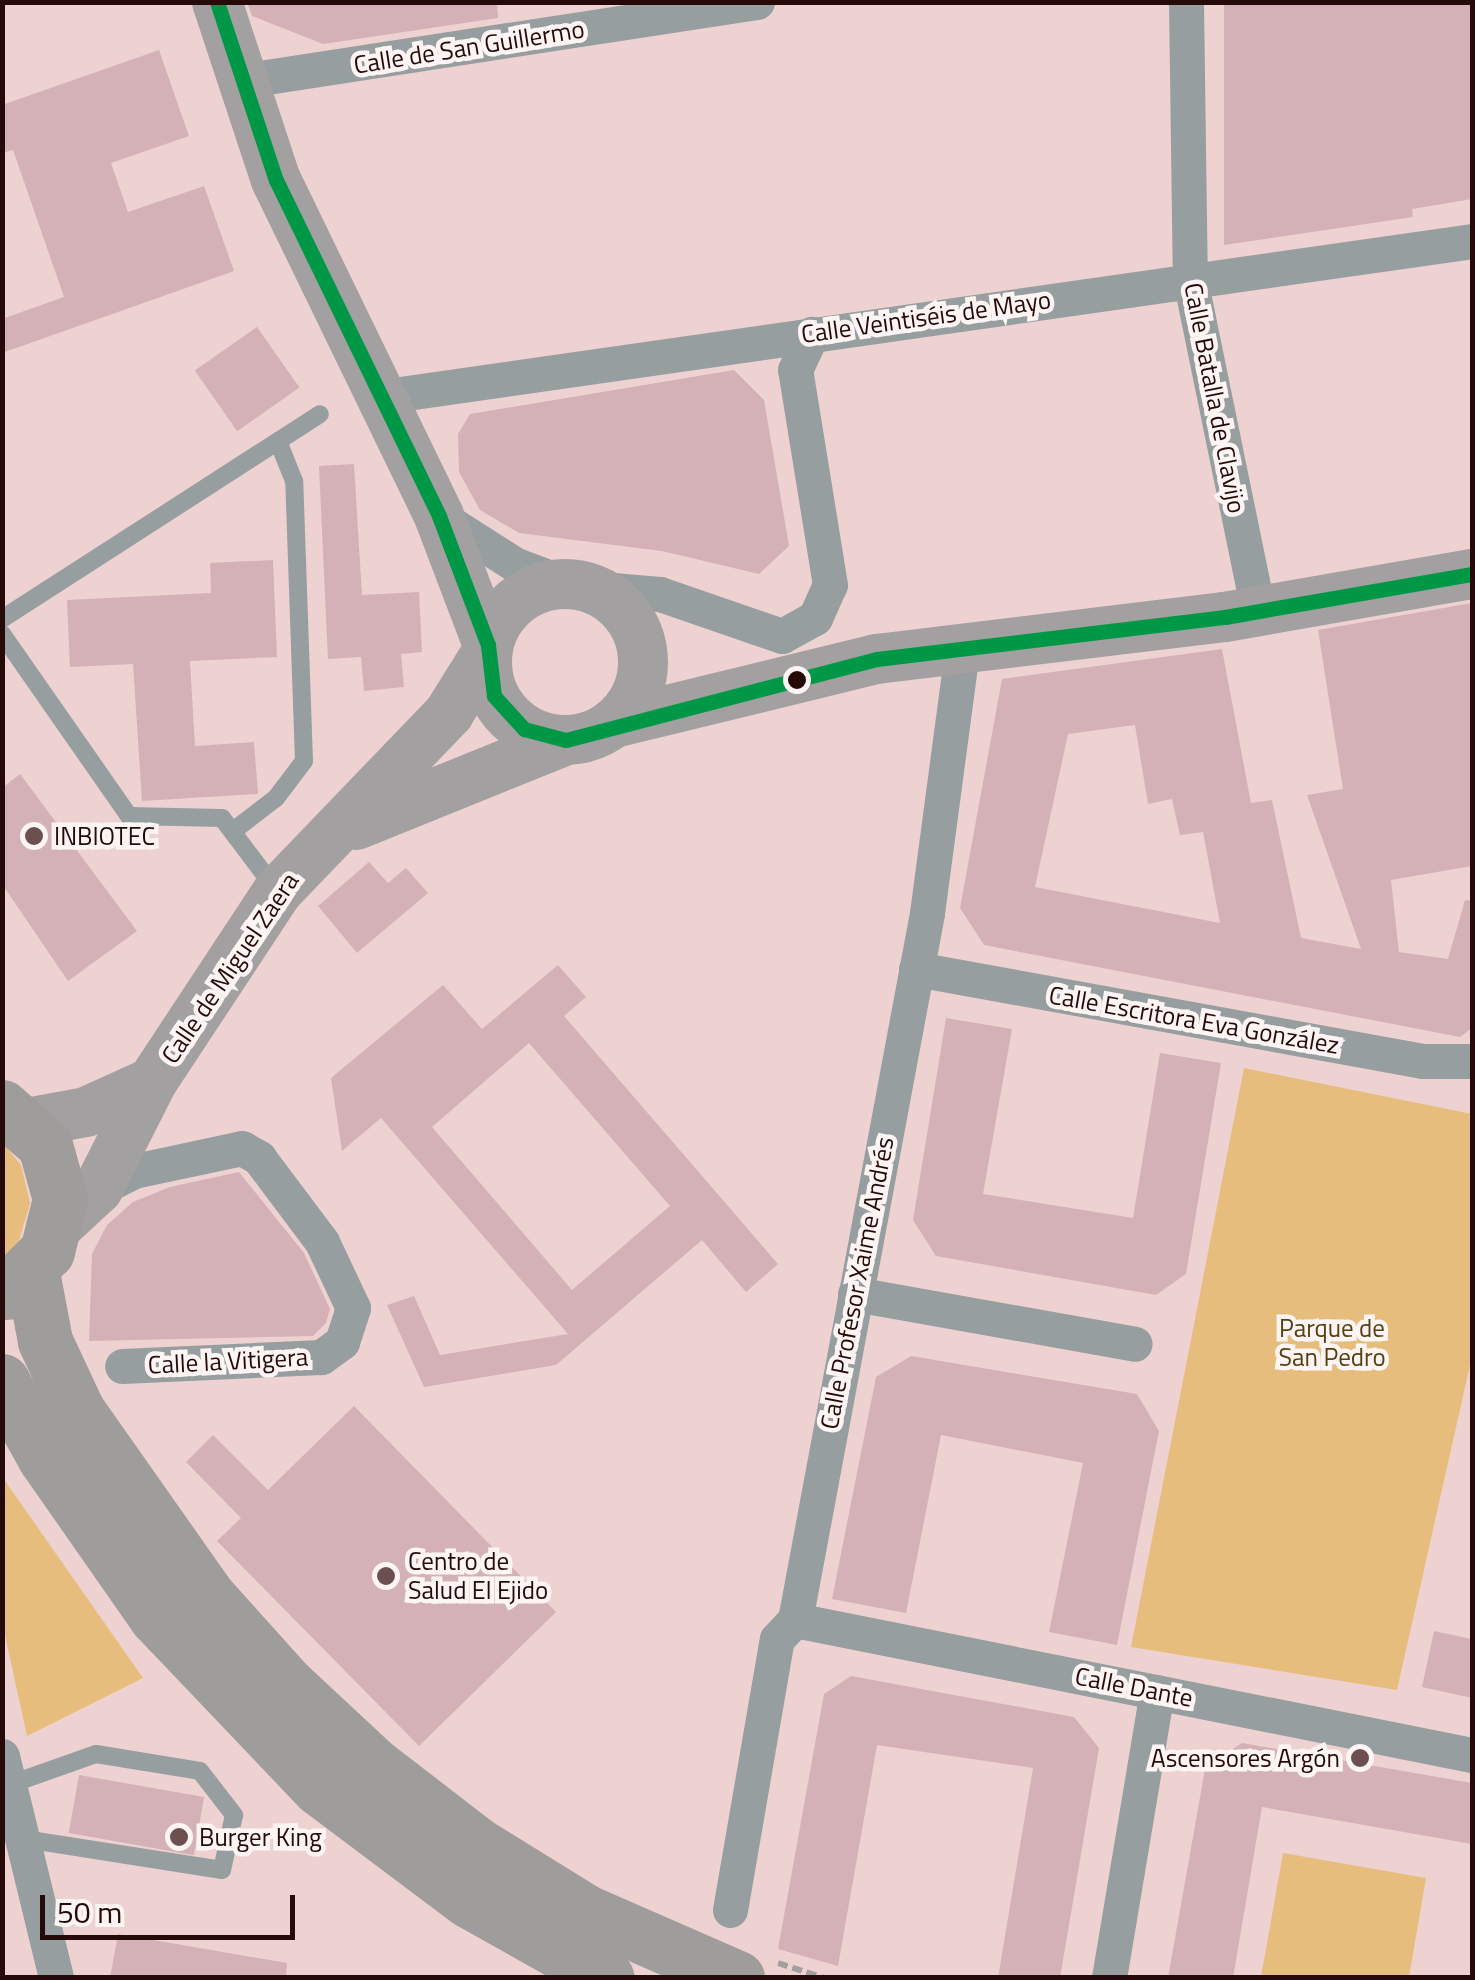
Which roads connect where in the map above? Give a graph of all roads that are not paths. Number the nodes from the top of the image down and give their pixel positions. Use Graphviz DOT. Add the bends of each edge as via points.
graph roads {
  1 [pos="217,2"];
  2 [pos="758,2"];
  3 [pos="1186,2"];
  4 [pos="240,81"];
  5 [pos="1472,241"];
  6 [pos="1190,279"];
  7 [pos="812,334"];
  8 [pos="379,397"];
  9 [pos="320,414"];
  10 [pos="278,441"];
  11 [pos="439,516"];
  12 [pos="1472,574"];
  13 [pos="578,586"];
  14 [pos="1258,611"];
  15 [pos="2,618"];
  16 [pos="2,634"];
  17 [pos="488,649"];
  18 [pos="962,649"];
  19 [pos="614,723"];
  20 [pos="566,740"];
  21 [pos="232,831"];
  22 [pos="294,873"];
  23 [pos="916,969"];
  24 [pos="1472,1060"];
  25 [pos="147,1097"];
  26 [pos="14,1115"];
  27 [pos="190,1156"];
  28 [pos="98,1190"];
  29 [pos="30,1264"];
  30 [pos="855,1294"];
  31 [pos="1135,1344"];
  32 [pos="122,1366"];
  33 [pos="2,1381"];
  34 [pos="794,1620"];
  35 [pos="1157,1692"];
  36 [pos="1472,1754"];
  37 [pos="5,1776"];
  38 [pos="25,1840"];
  39 [pos="730,1910"];
  40 [pos="752,1968"];
  41 [pos="56,1978"];
  42 [pos="606,1978"];
  43 [pos="1109,1978"];
  1 -- 4 [label="street"];
  2 -- 4 [label="street, Calle de San Guillermo"];
  3 -- 6 [label="street, Calle Batalla de Clavijo"];
  4 -- 8 [label="street" via="276,180"];
  5 -- 6 [label="street, Calle Veintiséis de Mayo"];
  6 -- 7 [label="street, Calle Veintiséis de Mayo"];
  6 -- 14 [label="street, Calle Batalla de Clavijo"];
  7 -- 8 [label="street, Calle Veintiséis de Mayo"];
  7 -- 13 [label="street" via="795,370 830,584 815,618 782,636 660,594"];
  8 -- 11 [label="street"];
  9 -- 10 [label="lane"];
  10 -- 15 [label="lane"];
  10 -- 21 [label="lane" via="294,481 304,762 276,798"];
  11 -- 13 [label="street" via="516,566"];
  11 -- 17 [label="street"];
  12 -- 14 [label="street"];
  13 -- 17 [label="street" via="523,596"];
  13 -- 19 [label="street" via="628,615 639,636 640,684"];
  14 -- 18 [label="street"];
  16 -- 21 [label="lane" via="129,816 222,818"];
  17 -- 20 [label="street" via="494,696 506,714 524,729"];
  17 -- 22 [label="street, Calle de Miguel Zaera" via="449,713"];
  18 -- 19 [label="street" via="829,668"];
  18 -- 23 [label="street, Calle Profesor Xaime Andrés"];
  19 -- 20 [label="street"];
  20 -- 22 [label="street, Calle de Miguel Zaera" via="430,790"];
  21 -- 22 [label="lane"];
  22 -- 25 [label="street, Calle de Miguel Zaera"];
  23 -- 24 [label="street, Calle Escritora Eva González" via="1423,1061"];
  23 -- 30 [label="street, Calle Profesor Xaime Andrés"];
  25 -- 26 [label="street, Calle de Miguel Zaera" via="71,1118"];
  25 -- 27 [label="street" via="146,1133 162,1150"];
  25 -- 28 [label="street, Calle de Miguel Zaera"];
  26 -- 29 [label="main road" via="56,1171"];
  27 -- 28 [label="street, Calle la Vitigera"];
  27 -- 32 [label="street, Calle la Vitigera" via="222,1147 259,1158 322,1242 354,1308 342,1342 321,1356"];
  28 -- 29 [label="street, Calle de Miguel Zaera"];
  29 -- 40 [label="main road" via="45,1342 78,1410 195,1580 286,1683 374,1765 478,1845 586,1912"];
  30 -- 31 [label="street"];
  30 -- 34 [label="street, Calle Profesor Xaime Andrés"];
  33 -- 42 [label="main road" via="45,1458 156,1616 306,1774 468,1900"];
  34 -- 35 [label="street, Calle Dante"];
  34 -- 39 [label="street, Calle Profesor Xaime Andrés" via="777,1640"];
  35 -- 36 [label="street, Calle Dante"];
  35 -- 43 [label="street"];
  37 -- 38 [label="street"];
  37 -- 38 [label="lane" via="96,1754 200,1772 234,1815 222,1870"];
  38 -- 41 [label="street"];
}
